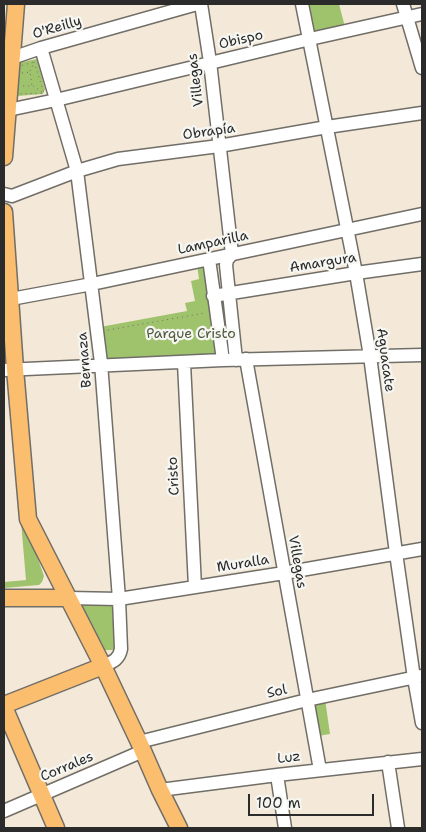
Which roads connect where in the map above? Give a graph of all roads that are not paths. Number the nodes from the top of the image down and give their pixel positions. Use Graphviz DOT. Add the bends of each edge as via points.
graph roads {
  1 [pos="16,4"];
  2 [pos="197,4"];
  3 [pos="201,4"];
  4 [pos="302,4"];
  5 [pos="403,4"];
  6 [pos="422,14"];
  7 [pos="408,18"];
  8 [pos="310,39"];
  9 [pos="41,48"];
  10 [pos="12,58"];
  11 [pos="210,62"];
  12 [pos="422,68"];
  13 [pos="56,100"];
  14 [pos="8,110"];
  15 [pos="422,113"];
  16 [pos="327,127"];
  17 [pos="219,146"];
  18 [pos="4,157"];
  19 [pos="77,171"];
  20 [pos="4,194"];
  21 [pos="4,212"];
  22 [pos="422,214"];
  23 [pos="347,229"];
  24 [pos="232,254"];
  25 [pos="206,260"];
  26 [pos="422,264"];
  27 [pos="356,273"];
  28 [pos="92,284"];
  29 [pos="229,294"];
  30 [pos="213,296"];
  31 [pos="10,299"];
  32 [pos="422,355"];
  33 [pos="370,356"];
  34 [pos="241,359"];
  35 [pos="223,360"];
  36 [pos="184,362"];
  37 [pos="101,365"];
  38 [pos="9,370"];
  39 [pos="422,549"];
  40 [pos="396,553"];
  41 [pos="284,573"];
  42 [pos="195,587"];
  43 [pos="4,598"];
  44 [pos="68,598"];
  45 [pos="119,599"];
  46 [pos="103,666"];
  47 [pos="418,677"];
  48 [pos="307,700"];
  49 [pos="4,706"];
  50 [pos="422,722"];
  51 [pos="141,746"];
  52 [pos="422,760"];
  53 [pos="388,762"];
  54 [pos="320,770"];
  55 [pos="277,775"];
  56 [pos="160,790"];
  57 [pos="41,795"];
  58 [pos="4,811"];
  59 [pos="56,828"];
  60 [pos="179,828"];
  61 [pos="285,828"];
  62 [pos="398,828"];
  1 -- 10 [label="main road"];
  2 -- 9 [label="street, O'Reilly"];
  3 -- 11 [label="street, Villegas"];
  4 -- 8 [label="street, Aguacate"];
  5 -- 7 [label="street"];
  6 -- 7 [label="street, Obispo"];
  7 -- 8 [label="street, Obispo"];
  7 -- 12 [label="street"];
  8 -- 11 [label="street, Obispo"];
  8 -- 16 [label="street, Aguacate"];
  9 -- 10 [label="street, O'Reilly"];
  9 -- 13 [label="street, Bernaza"];
  10 -- 14 [label="main road"];
  11 -- 13 [label="street, Obispo"];
  11 -- 17 [label="street, Villegas"];
  13 -- 14 [label="street, Obispo"];
  13 -- 19 [label="street, Bernaza"];
  14 -- 18 [label="main road"];
  15 -- 16 [label="street, Obrapía"];
  16 -- 17 [label="street, Obrapía"];
  16 -- 23 [label="street, Aguacate"];
  17 -- 19 [label="street, Obrapía" via="118,159"];
  17 -- 24 [label="street, Villegas"];
  19 -- 20 [label="street, Obrapía" via="12,196"];
  19 -- 28 [label="street, Bernaza"];
  21 -- 31 [label="main road"];
  22 -- 23 [label="street, Lamparilla"];
  23 -- 24 [label="street, Lamparilla"];
  23 -- 27 [label="street, Aguacate"];
  24 -- 25 [label="street, Lamparilla"];
  24 -- 29 [label="street, Villegas" via="226,265"];
  25 -- 28 [label="street, Lamparilla"];
  25 -- 30 [label="street"];
  26 -- 27 [label="street, Amargura"];
  27 -- 29 [label="street, Amargura"];
  27 -- 33 [label="street, Aguacate"];
  28 -- 31 [label="street, Lamparilla"];
  28 -- 37 [label="street, Bernaza"];
  29 -- 30 [label="street, Amargura"];
  29 -- 34 [label="street, Villegas"];
  30 -- 35 [label="street"];
  31 -- 38 [label="main road"];
  32 -- 33 [label="street"];
  33 -- 34 [label="street"];
  33 -- 40 [label="street, Aguacate"];
  34 -- 35 [label="street"];
  34 -- 41 [label="street, Villegas"];
  35 -- 36 [label="street"];
  36 -- 37 [label="street"];
  36 -- 42 [label="street, Cristo"];
  37 -- 38 [label="street"];
  37 -- 45 [label="street, Bernaza"];
  38 -- 44 [label="main road" via="28,519"];
  39 -- 40 [label="street, Muralla"];
  40 -- 41 [label="street, Muralla"];
  40 -- 47 [label="street, Aguacate"];
  41 -- 42 [label="street, Muralla"];
  41 -- 48 [label="street, Villegas"];
  42 -- 45 [label="street, Muralla"];
  43 -- 44 [label="main road"];
  44 -- 45 [label="street, Muralla"];
  44 -- 46 [label="main road"];
  45 -- 46 [label="street, Bernaza" via="120,655"];
  46 -- 49 [label="main road"];
  46 -- 51 [label="main road"];
  47 -- 48 [label="street, Sol"];
  47 -- 50 [label="street, Aguacate"];
  48 -- 51 [label="street, Sol"];
  48 -- 54 [label="street, Villegas"];
  49 -- 57 [label="main road"];
  51 -- 56 [label="main road"];
  51 -- 57 [label="street, Corrales"];
  52 -- 53 [label="street, Luz"];
  53 -- 54 [label="street, Luz"];
  53 -- 62 [label="street"];
  54 -- 55 [label="street, Luz"];
  55 -- 56 [label="street, Luz"];
  55 -- 61 [label="street"];
  56 -- 60 [label="main road"];
  57 -- 58 [label="street, Corrales"];
  57 -- 59 [label="main road"];
}
